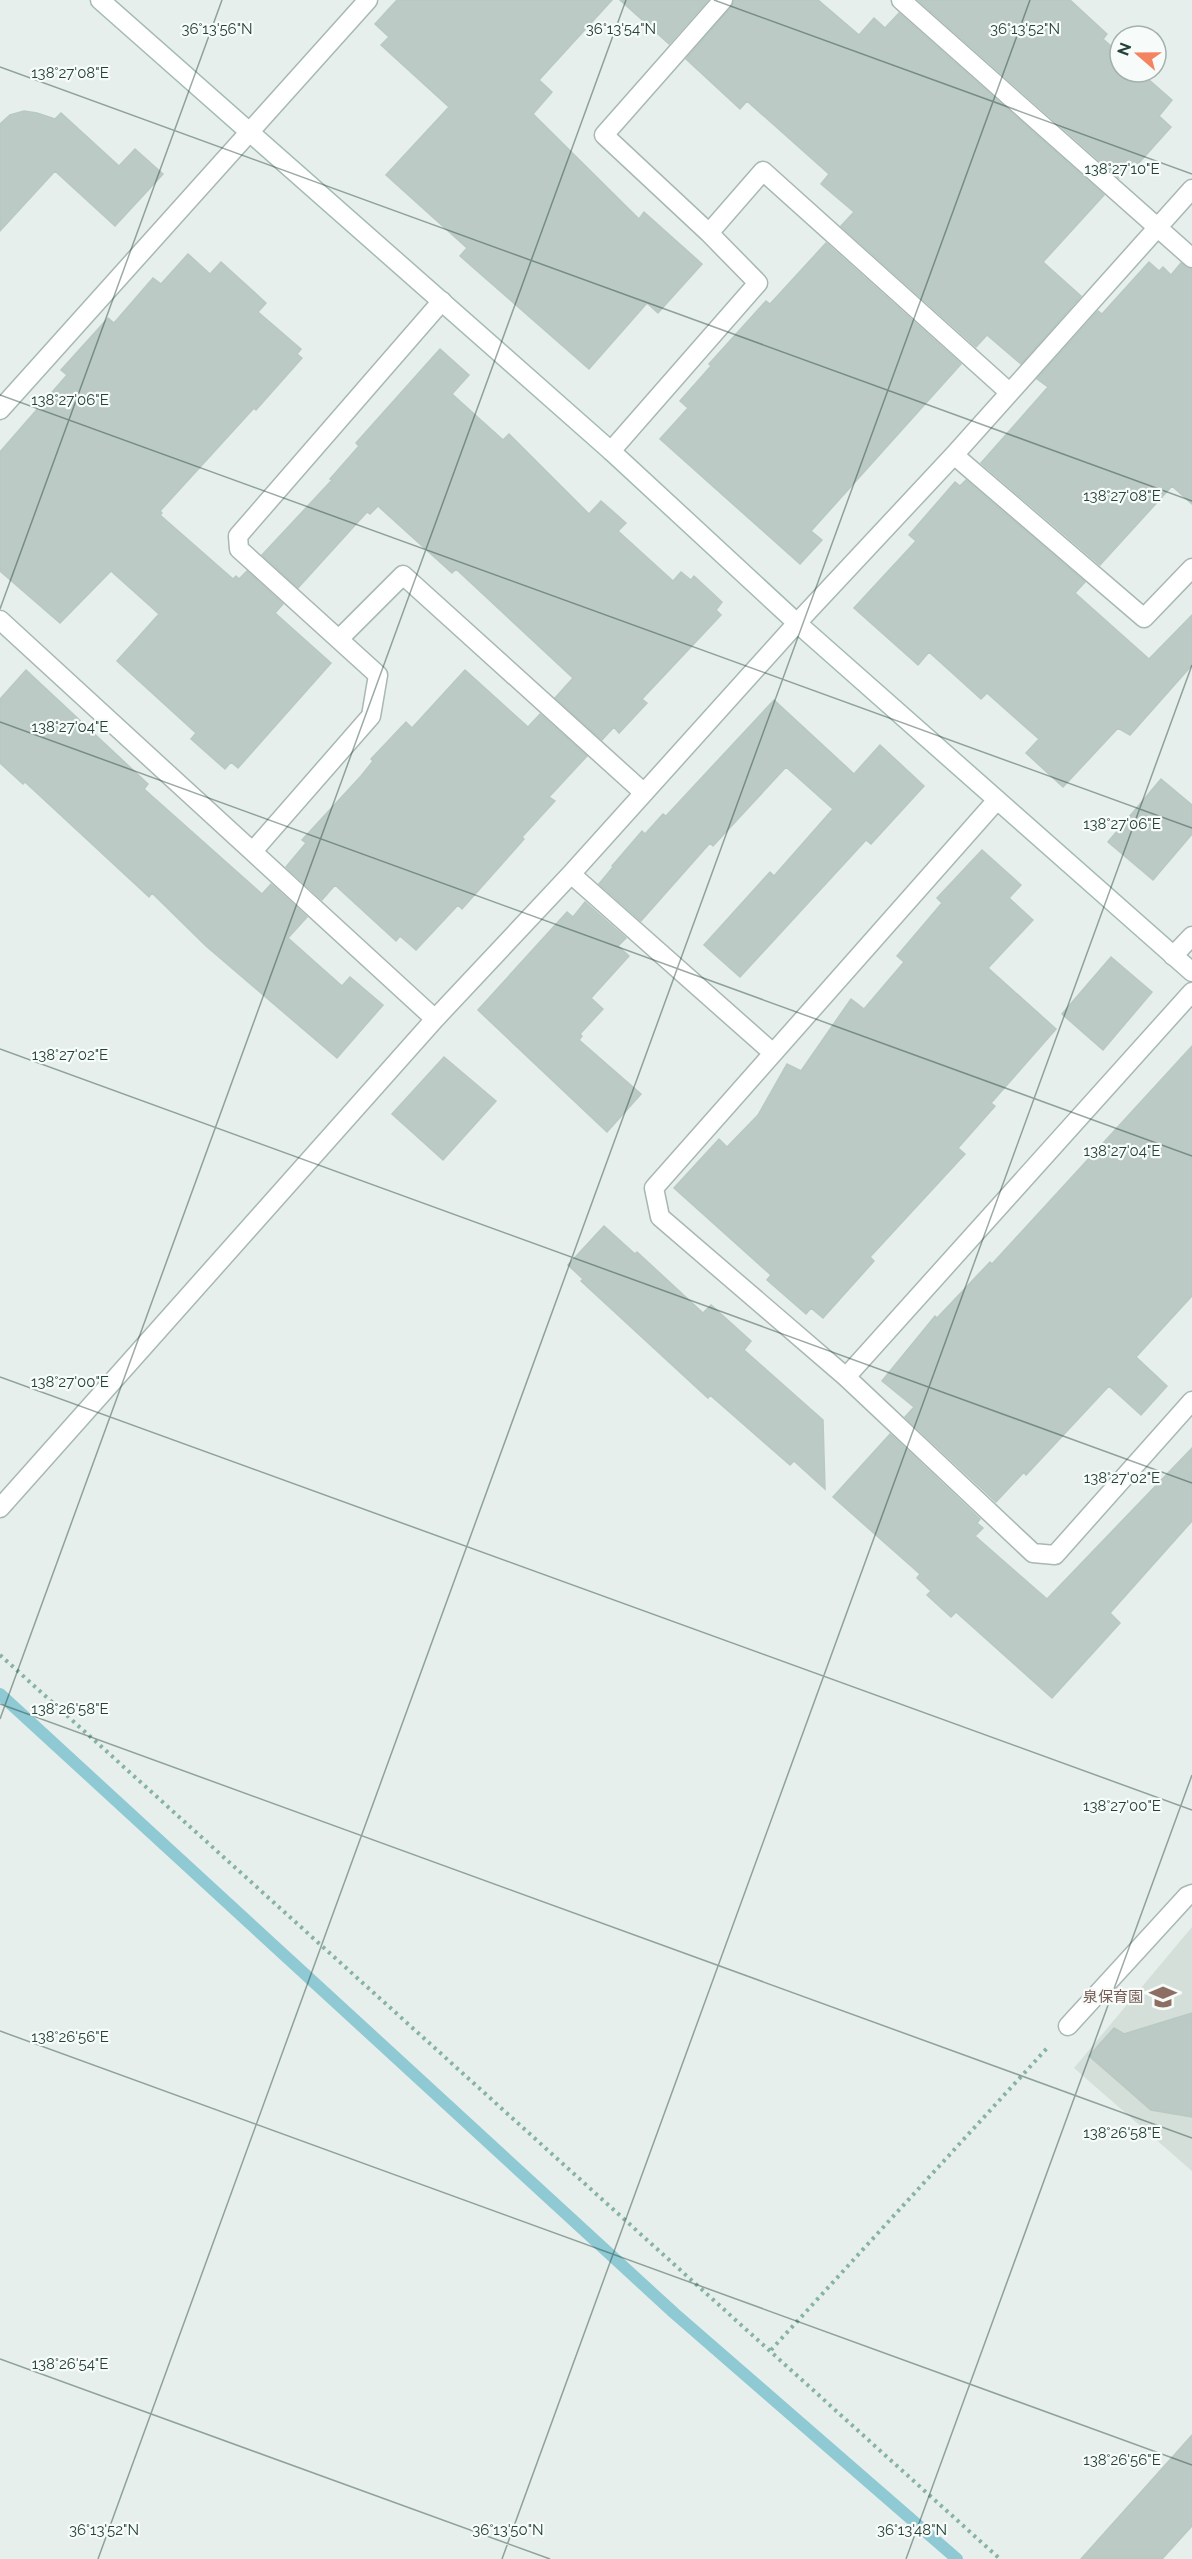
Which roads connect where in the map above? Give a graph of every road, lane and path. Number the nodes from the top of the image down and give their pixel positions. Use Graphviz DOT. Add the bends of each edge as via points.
graph roads {
  1 [pos="100,0"];
  2 [pos="368,0"];
  3 [pos="723,0"];
  4 [pos="901,0"];
  5 [pos="250,132"];
  6 [pos="1192,189"];
  7 [pos="1157,228"];
  8 [pos="709,233"];
  9 [pos="1192,258"];
  10 [pos="442,301"];
  11 [pos="1010,392"];
  12 [pos="0,410"];
  13 [pos="611,451"];
  14 [pos="954,455"];
  15 [pos="1192,568"];
  16 [pos="0,620"];
  17 [pos="797,623"];
  18 [pos="339,639"];
  19 [pos="643,792"];
  20 [pos="997,800"];
  21 [pos="253,851"];
  22 [pos="571,874"];
  23 [pos="1192,936"];
  24 [pos="1173,956"];
  25 [pos="1192,972"];
  26 [pos="1192,993"];
  27 [pos="435,1019"];
  28 [pos="773,1053"];
  29 [pos="846,1377"];
  30 [pos="1192,1401"];
  31 [pos="0,1508"];
  32 [pos="0,1655"];
  33 [pos="1192,1894"];
  34 [pos="1068,2026"];
  35 [pos="771,2350"];
  36 [pos="1000,2559"];
  1 -- 5 [label="street"];
  2 -- 5 [label="street"];
  3 -- 8 [label="street" via="604,135"];
  4 -- 7 [label="street"];
  5 -- 10 [label="street"];
  5 -- 12 [label="street"];
  6 -- 7 [label="street"];
  7 -- 9 [label="street"];
  7 -- 11 [label="street"];
  8 -- 11 [label="street" via="763,171"];
  8 -- 13 [label="street" via="758,283"];
  10 -- 13 [label="street"];
  10 -- 18 [label="street" via="238,536 239,549"];
  11 -- 14 [label="street"];
  13 -- 17 [label="street"];
  14 -- 15 [label="street" via="1144,618"];
  14 -- 17 [label="street"];
  16 -- 21 [label="street"];
  17 -- 19 [label="street"];
  17 -- 20 [label="street"];
  18 -- 19 [label="street" via="403,575"];
  18 -- 21 [label="street" via="378,675 371,716"];
  19 -- 22 [label="street"];
  20 -- 24 [label="street"];
  20 -- 28 [label="street"];
  21 -- 27 [label="street"];
  22 -- 27 [label="street"];
  22 -- 28 [label="street"];
  23 -- 24 [label="street"];
  24 -- 25 [label="street"];
  26 -- 29 [label="street"];
  27 -- 31 [label="street"];
  28 -- 29 [label="street" via="654,1188 660,1217"];
  29 -- 30 [label="street" via="1033,1553 1055,1555"];
  32 -- 35 [label="path"];
  33 -- 34 [label="street"];
  34 -- 35 [label="path"];
  35 -- 36 [label="path"];
}
